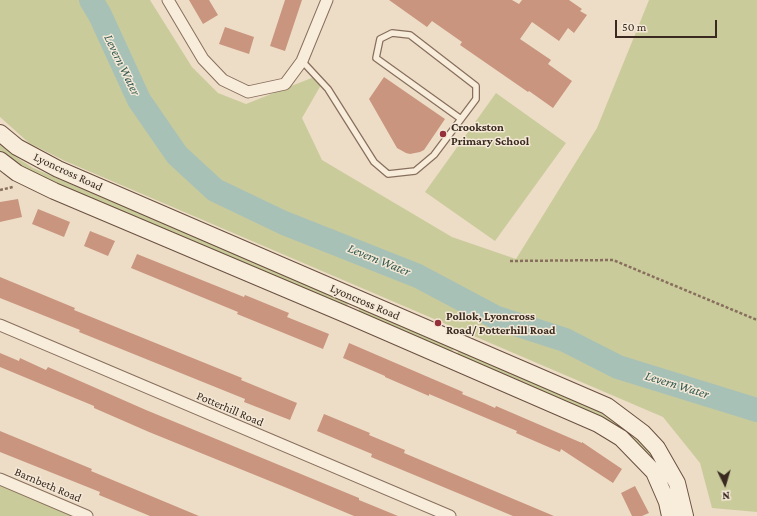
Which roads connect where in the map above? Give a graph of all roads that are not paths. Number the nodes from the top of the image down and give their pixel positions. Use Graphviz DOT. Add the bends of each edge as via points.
graph roads {
  1 [pos="168,0"];
  2 [pos="327,0"];
  3 [pos="302,61"];
  4 [pos="461,119"];
  5 [pos="0,133"];
  6 [pos="0,160"];
  7 [pos="355,297"];
  8 [pos="347,315"];
  9 [pos="0,325"];
  10 [pos="0,479"];
  11 [pos="87,516"];
  12 [pos="450,516"];
  13 [pos="670,516"];
  14 [pos="686,516"];
  1 -- 3 [label="street" via="203,59 223,80 248,92 285,84"];
  2 -- 3 [label="street"];
  3 -- 4 [label="lane" via="328,89 374,162 388,174 415,171 434,155"];
  4 -- 4 [label="lane" via="376,58 380,39 392,33 410,35 476,86 476,100"];
  5 -- 7 [label="street, Lyoncross Road" via="17,147 58,169"];
  6 -- 8 [label="street, Lyoncross Road" via="17,173 54,191"];
  7 -- 8 [label="street"];
  7 -- 14 [label="street, Lyoncross Road" via="607,406 643,433 657,448 677,483"];
  8 -- 13 [label="street, Lyoncross Road" via="598,424 621,438 654,472"];
  9 -- 12 [label="street, Potterhill Road"];
  10 -- 11 [label="street, Barnbeth Road"];
}
